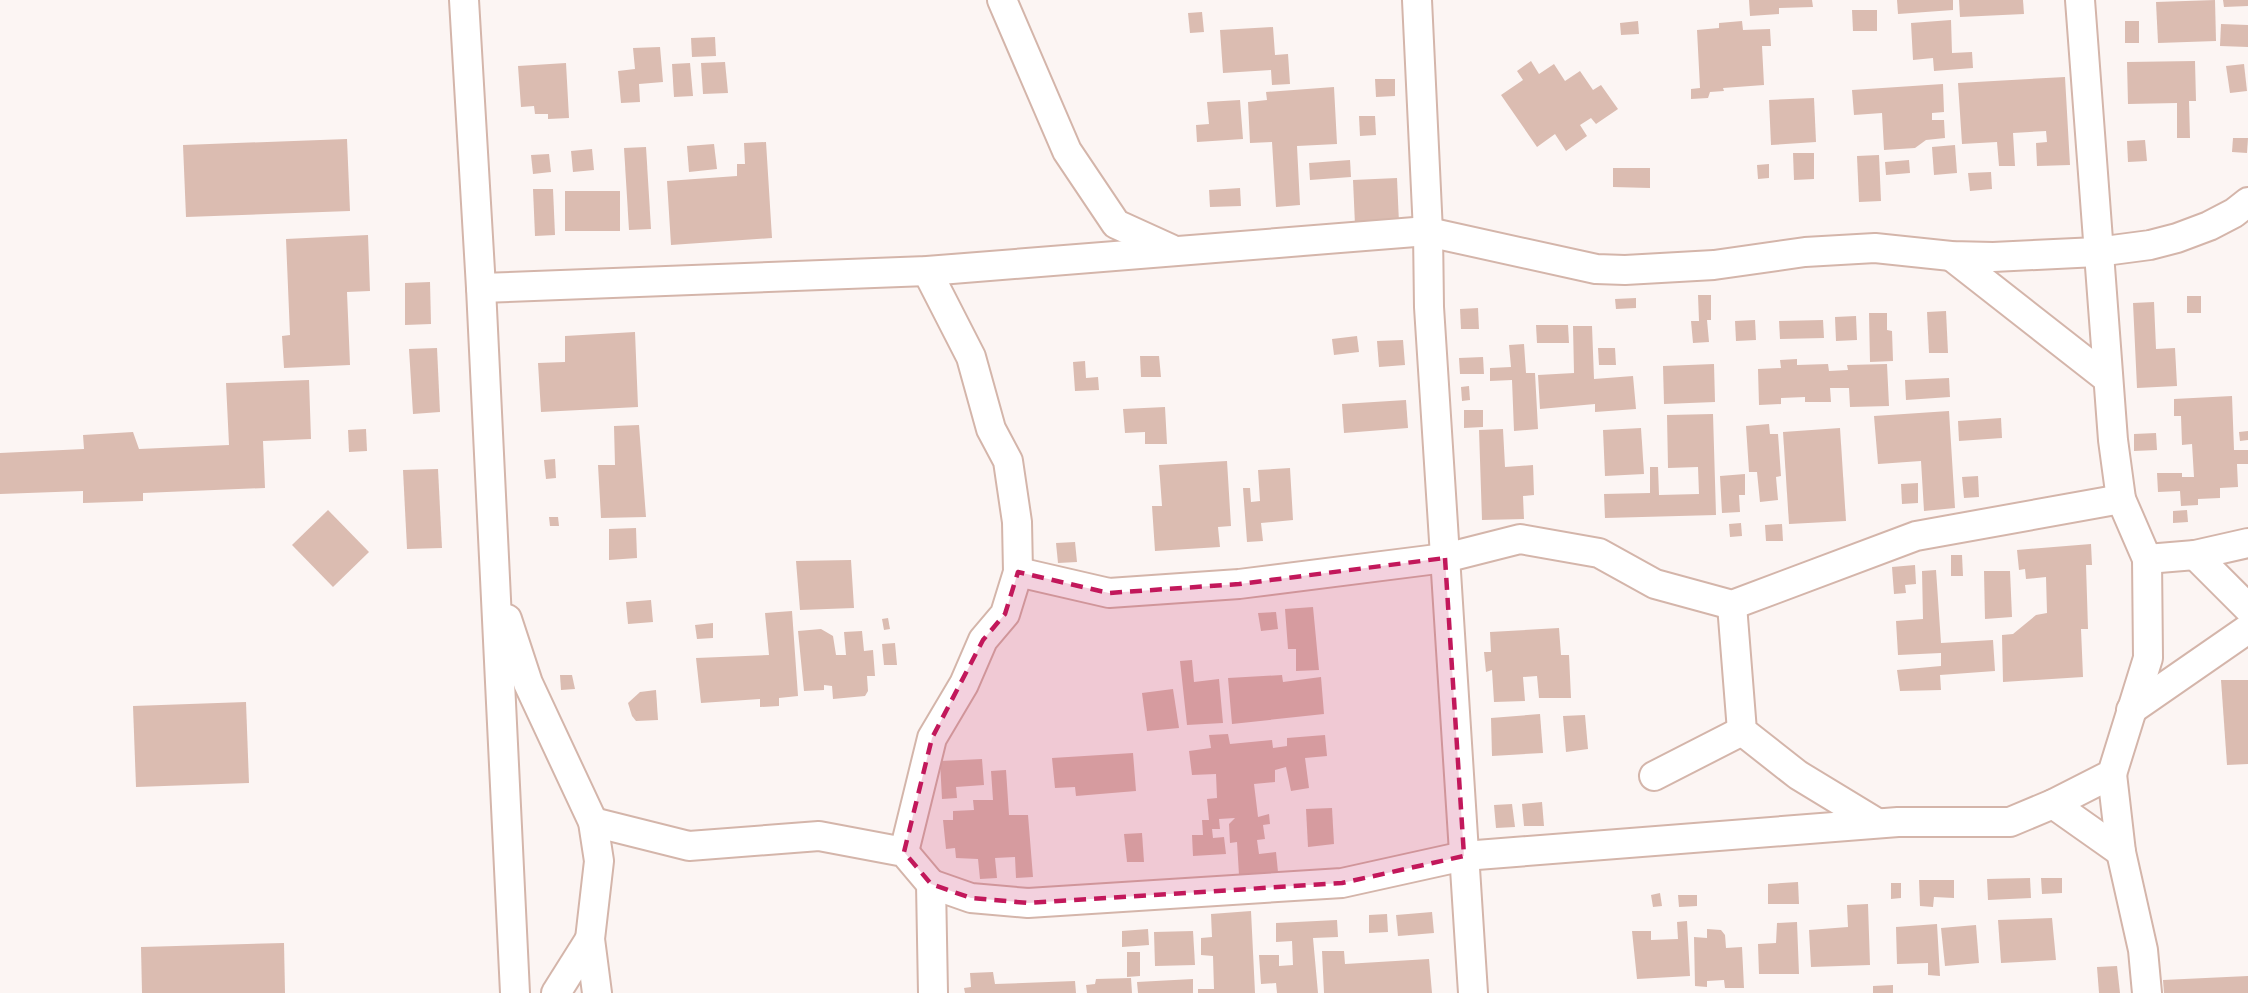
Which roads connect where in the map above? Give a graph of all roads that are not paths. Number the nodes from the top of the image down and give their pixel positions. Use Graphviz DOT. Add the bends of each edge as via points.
graph roads {
  1 [pos="464,0"];
  2 [pos="1002,0"];
  3 [pos="1417,0"];
  4 [pos="2080,0"];
  5 [pos="2248,202"];
  6 [pos="1428,232"];
  7 [pos="1173,250"];
  8 [pos="2097,252"];
  9 [pos="1951,256"];
  10 [pos="927,271"];
  11 [pos="481,288"];
  12 [pos="2108,379"];
  13 [pos="2121,499"];
  14 [pos="2248,543"];
  15 [pos="2195,555"];
  16 [pos="1445,558"];
  17 [pos="2147,559"];
  18 [pos="1018,572"];
  19 [pos="495,583"];
  20 [pos="1732,605"];
  21 [pos="2248,608"];
  22 [pos="2248,629"];
  23 [pos="2132,710"];
  24 [pos="1742,731"];
  25 [pos="2112,774"];
  26 [pos="1654,776"];
  27 [pos="2054,804"];
  28 [pos="592,822"];
  29 [pos="1877,824"];
  30 [pos="904,852"];
  31 [pos="2121,852"];
  32 [pos="1464,856"];
  33 [pos="930,884"];
  34 [pos="590,939"];
  35 [pos="515,993"];
  36 [pos="556,993"];
  37 [pos="597,993"];
  38 [pos="933,993"];
  39 [pos="1473,993"];
  40 [pos="2147,993"];
  1 -- 11 [label="street"];
  2 -- 7 [label="street" via="1067,151 1116,224"];
  3 -- 6 [label="street"];
  4 -- 8 [label="street"];
  5 -- 8 [label="street" via="2234,213 2177,238"];
  6 -- 7 [label="street"];
  6 -- 9 [label="street" via="1596,269 1714,264 1856,249"];
  6 -- 16 [label="street"];
  7 -- 10 [label="street"];
  8 -- 9 [label="street"];
  8 -- 12 [label="street"];
  9 -- 12 [label="street"];
  10 -- 11 [label="street"];
  10 -- 18 [label="street" via="971,357 991,429 1008,461 1017,522"];
  11 -- 19 [label="street"];
  12 -- 13 [label="street"];
  13 -- 17 [label="street"];
  13 -- 20 [label="street" via="1916,536"];
  14 -- 15 [label="street"];
  15 -- 17 [label="street"];
  15 -- 21 [label="street"];
  16 -- 18 [label="street" via="1239,585 1109,593"];
  16 -- 20 [label="street" via="1520,539 1599,553 1655,584"];
  16 -- 32 [label="street"];
  17 -- 23 [label="street" via="2148,658"];
  18 -- 30 [label="street" via="1005,614 983,640 964,684 932,738"];
  19 -- 28 [label="street" via="528,683"];
  19 -- 35 [label="street"];
  20 -- 24 [label="street"];
  22 -- 23 [label="street"];
  23 -- 25 [label="street"];
  24 -- 26 [label="street"];
  24 -- 29 [label="street" via="1798,775"];
  25 -- 27 [label="street"];
  25 -- 31 [label="street"];
  27 -- 29 [label="street" via="2010,822"];
  27 -- 31 [label="street"];
  28 -- 30 [label="street" via="689,846 819,836"];
  28 -- 34 [label="street" via="598,861"];
  29 -- 32 [label="street"];
  30 -- 33 [label="street"];
  31 -- 40 [label="street" via="2143,950"];
  32 -- 33 [label="street" via="1342,883 1028,903 971,898"];
  32 -- 39 [label="street"];
  33 -- 38 [label="street"];
  34 -- 36 [label="street"];
  34 -- 37 [label="street"];
}
